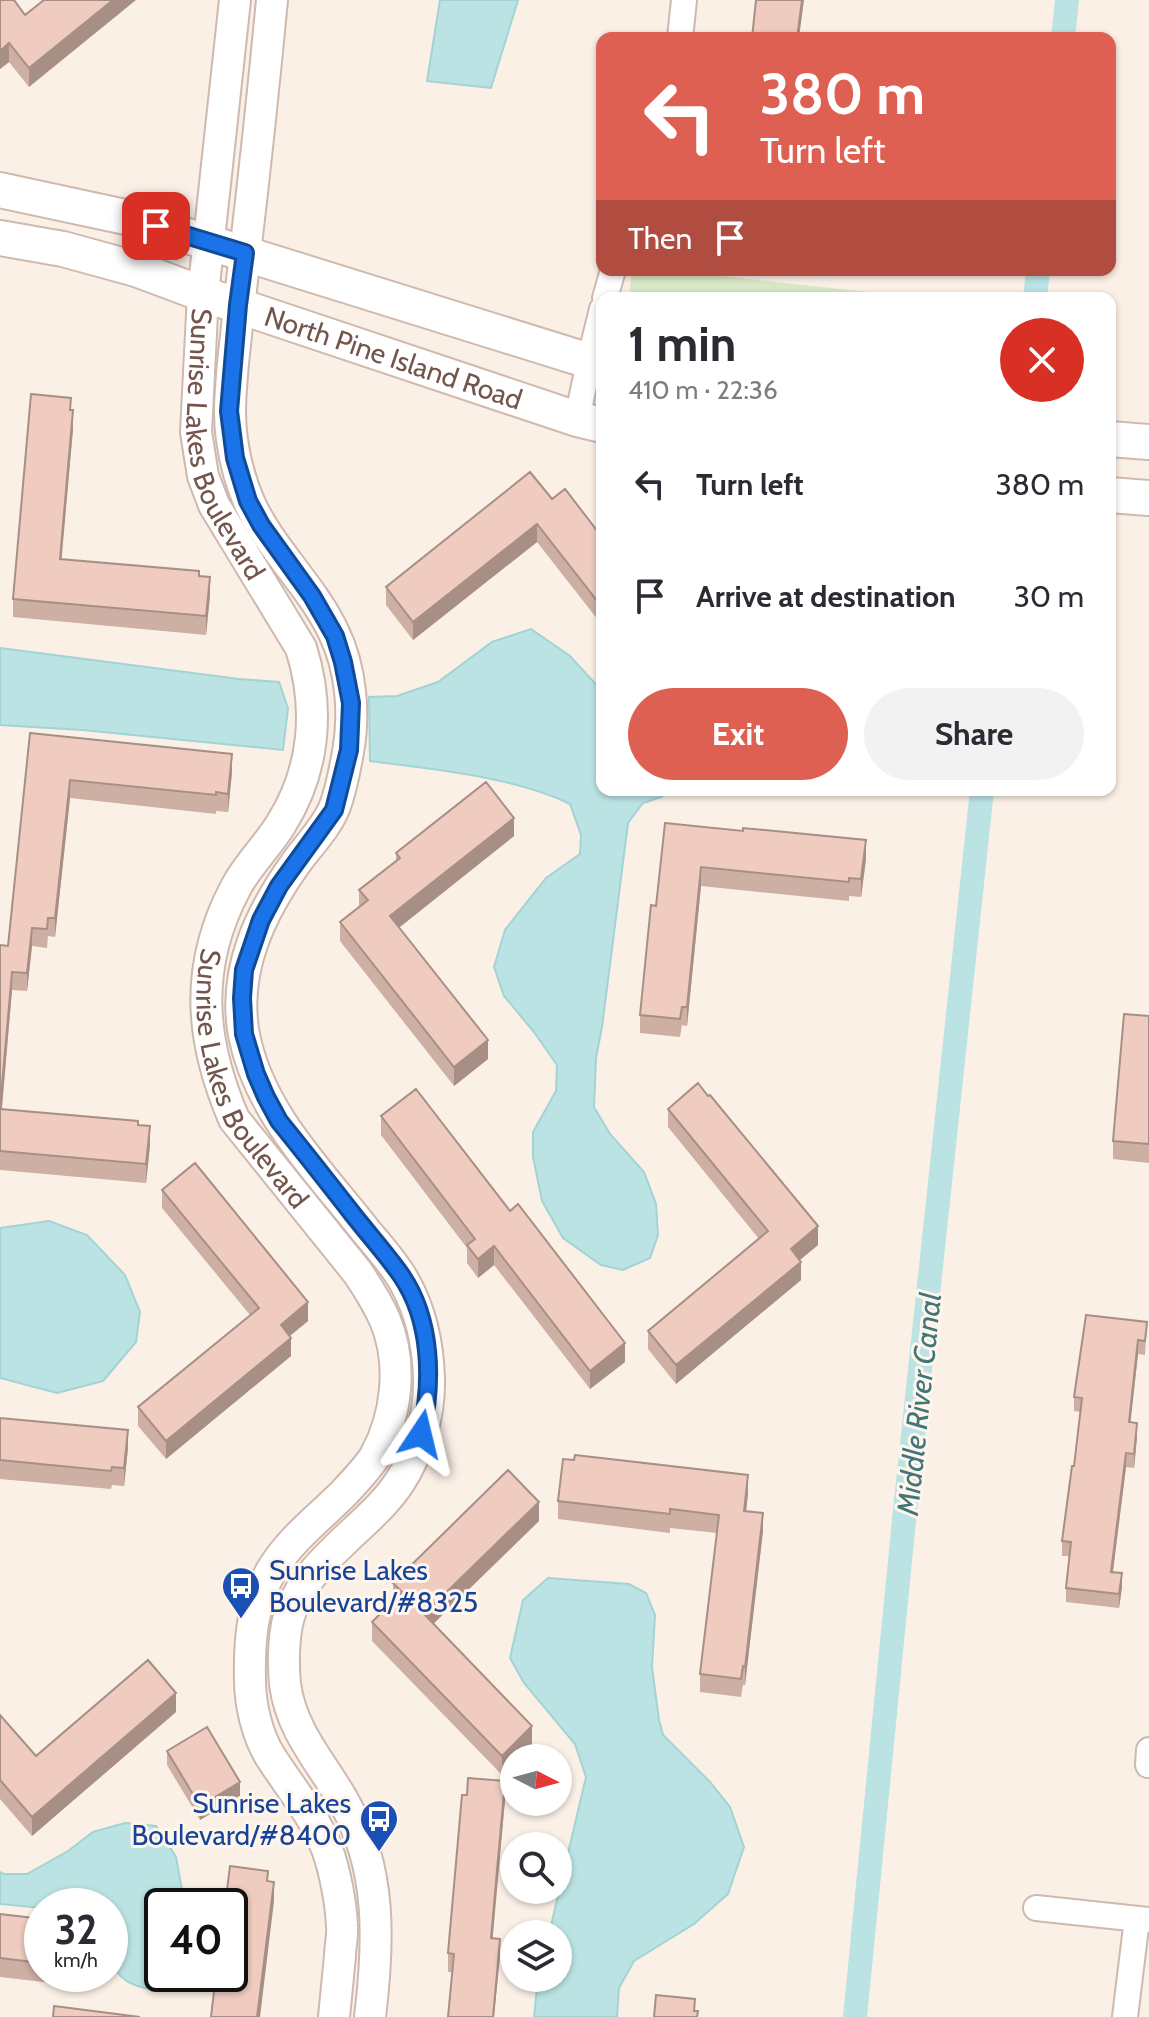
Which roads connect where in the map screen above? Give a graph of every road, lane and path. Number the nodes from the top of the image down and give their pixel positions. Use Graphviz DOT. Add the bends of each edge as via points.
graph roads {
  1 [pos="235,0"];
  2 [pos="272,0"];
  3 [pos="684,0"];
  4 [pos="681,32"];
  5 [pos="0,190"];
  6 [pos="0,238"];
  7 [pos="209,241"];
  8 [pos="245,253"];
  9 [pos="203,294"];
  10 [pos="238,305"];
  11 [pos="595,363"];
  12 [pos="590,422"];
  13 [pos="1116,439"];
  14 [pos="1149,442"];
  15 [pos="1116,495"];
  16 [pos="1149,498"];
  17 [pos="1036,1908"];
  18 [pos="1143,1919"];
  19 [pos="334,2017"];
  20 [pos="370,2017"];
  21 [pos="1125,2017"];
  1 -- 7 [label="street, Sunrise Lakes Boulevard"];
  2 -- 8 [label="street, Sunrise Lakes Boulevard"];
  3 -- 4 [label="street"];
  5 -- 7 [label="main road, North Pine Island Road"];
  6 -- 9 [label="main road, North Pine Island Road" via="136,269"];
  7 -- 8 [label="main road, North Pine Island Road"];
  7 -- 9 [label="street, Sunrise Lakes Boulevard"];
  8 -- 10 [label="street, Sunrise Lakes Boulevard"];
  8 -- 11 [label="main road, North Pine Island Road"];
  9 -- 10 [label="main road, North Pine Island Road"];
  9 -- 19 [label="street, Sunrise Lakes Boulevard" via="196,414 203,476 214,505 301,648 313,703 311,745 300,787 281,825 236,886 217,933 205,993 211,1049 234,1119 376,1301 391,1339 396,1379 385,1434 373,1458 273,1568 254,1613 251,1639 250,1683 257,1723 268,1753 327,1848 335,1877 342,1927"];
  10 -- 12 [label="main road, North Pine Island Road"];
  10 -- 20 [label="street, Sunrise Lakes Boulevard" via="229,411 235,458 261,525 335,636 351,703 349,750 334,810 279,886 247,958 244,1034 279,1121 403,1277 418,1310 428,1356 428,1406 413,1458 397,1486 303,1587 289,1612 286,1634 285,1685 294,1717 357,1827 368,1860 377,1925"];
  11 -- 12 [label="street"];
  13 -- 14 [label="main road"];
  15 -- 16 [label="main road"];
  17 -- 18 [label="street"];
  18 -- 21 [label="street"];
}
